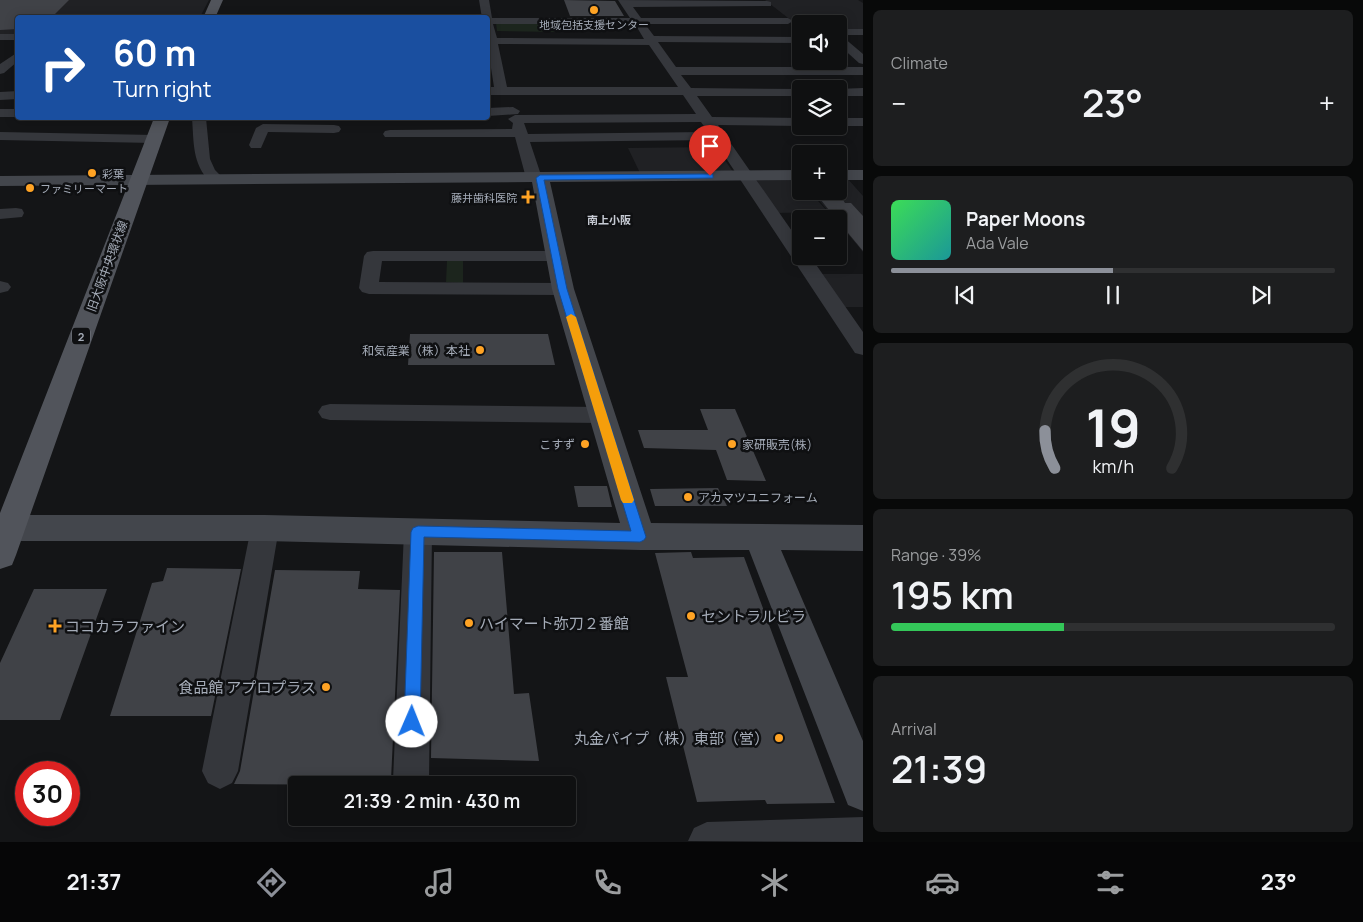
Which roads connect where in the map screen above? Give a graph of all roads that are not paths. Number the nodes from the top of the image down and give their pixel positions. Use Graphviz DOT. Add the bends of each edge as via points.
graph roads {
  1 [pos="217,0"];
  2 [pos="484,0"];
  3 [pos="624,2"];
  4 [pos="723,4"];
  5 [pos="767,4"];
  6 [pos="210,15"];
  7 [pos="487,15"];
  8 [pos="637,21"];
  9 [pos="788,21"];
  10 [pos="490,29"];
  11 [pos="490,29"];
  12 [pos="847,32"];
  13 [pos="863,32"];
  14 [pos="490,33"];
  15 [pos="0,37"];
  16 [pos="15,37"];
  17 [pos="650,40"];
  18 [pos="792,40"];
  19 [pos="847,46"];
  20 [pos="660,55"];
  21 [pos="679,55"];
  22 [pos="847,56"];
  23 [pos="15,58"];
  24 [pos="861,58"];
  25 [pos="0,70"];
  26 [pos="672,71"];
  27 [pos="863,71"];
  28 [pos="490,91"];
  29 [pos="503,91"];
  30 [pos="687,91"];
  31 [pos="792,92"];
  32 [pos="847,92"];
  33 [pos="863,92"];
  34 [pos="15,95"];
  35 [pos="0,96"];
  36 [pos="490,112"];
  37 [pos="0,113"];
  38 [pos="15,113"];
  39 [pos="514,115"];
  40 [pos="199,120"];
  41 [pos="707,120"];
  42 [pos="792,122"];
  43 [pos="847,122"];
  44 [pos="863,122"];
  45 [pos="158,128"];
  46 [pos="334,128"];
  47 [pos="390,134"];
  48 [pos="521,135"];
  49 [pos="0,136"];
  50 [pos="718,136"];
  51 [pos="256,144"];
  52 [pos="792,175"];
  53 [pos="847,175"];
  54 [pos="863,175"];
  55 [pos="746,176"];
  56 [pos="537,178"];
  57 [pos="216,179"];
  58 [pos="0,180"];
  59 [pos="139,180"];
  60 [pos="466,256"];
  61 [pos="555,256"];
  62 [pos="468,288"];
  63 [pos="563,289"];
  64 [pos="863,348"];
  65 [pos="330,412"];
  66 [pos="601,414"];
  67 [pos="264,528"];
  68 [pos="418,532"];
  69 [pos="640,537"];
  70 [pos="3,538"];
  71 [pos="760,538"];
  72 [pos="863,538"];
  73 [pos="220,771"];
  74 [pos="411,776"];
  75 [pos="863,790"];
  76 [pos="863,836"];
  77 [pos="707,841"];
  1 -- 6 [label="main road"];
  2 -- 7 [label="street"];
  3 -- 4 [label="street"];
  3 -- 8 [label="street"];
  4 -- 5 [label="street"];
  8 -- 9 [label="street"];
  8 -- 10 [label="street"];
  8 -- 17 [label="street"];
  11 -- 17 [label="street"];
  12 -- 13 [label="street"];
  14 -- 29 [label="street"];
  15 -- 16 [label="street"];
  17 -- 18 [label="street"];
  17 -- 20 [label="street"];
  19 -- 24 [label="street"];
  20 -- 21 [label="street"];
  20 -- 26 [label="street"];
  22 -- 24 [label="street"];
  23 -- 25 [label="street"];
  26 -- 27 [label="street"];
  26 -- 30 [label="street"];
  28 -- 29 [label="street"];
  29 -- 30 [label="street"];
  29 -- 39 [label="street"];
  30 -- 31 [label="street"];
  30 -- 41 [label="street"];
  32 -- 33 [label="street"];
  34 -- 35 [label="street"];
  36 -- 39 [label="street"];
  37 -- 38 [label="street"];
  39 -- 41 [label="street"];
  39 -- 48 [label="street"];
  40 -- 57 [label="street" via="203,165"];
  41 -- 42 [label="street"];
  41 -- 50 [label="street"];
  43 -- 44 [label="street"];
  45 -- 49 [label="street"];
  45 -- 59 [label="main road, 旧大阪中央環状線 / 2"];
  46 -- 51 [label="street" via="263,128"];
  47 -- 48 [label="street"];
  48 -- 50 [label="street"];
  48 -- 56 [label="street"];
  50 -- 55 [label="street"];
  52 -- 55 [label="street"];
  53 -- 54 [label="street"];
  55 -- 56 [label="street"];
  55 -- 64 [label="street"];
  56 -- 57 [label="street"];
  56 -- 61 [label="street"];
  57 -- 59 [label="street"];
  58 -- 59 [label="street"];
  59 -- 70 [label="main road, 旧大阪中央環状線 / 2"];
  60 -- 61 [label="street"];
  60 -- 62 [label="street"];
  60 -- 62 [label="street" via="373,256 369,288"];
  61 -- 63 [label="street"];
  62 -- 63 [label="street"];
  63 -- 66 [label="street"];
  65 -- 66 [label="street"];
  66 -- 69 [label="street"];
  67 -- 68 [label="street"];
  67 -- 70 [label="street"];
  67 -- 73 [label="street"];
  68 -- 69 [label="street"];
  68 -- 74 [label="street"];
  69 -- 71 [label="street"];
  71 -- 72 [label="street"];
  71 -- 75 [label="street"];
  76 -- 77 [label="street"];
}
